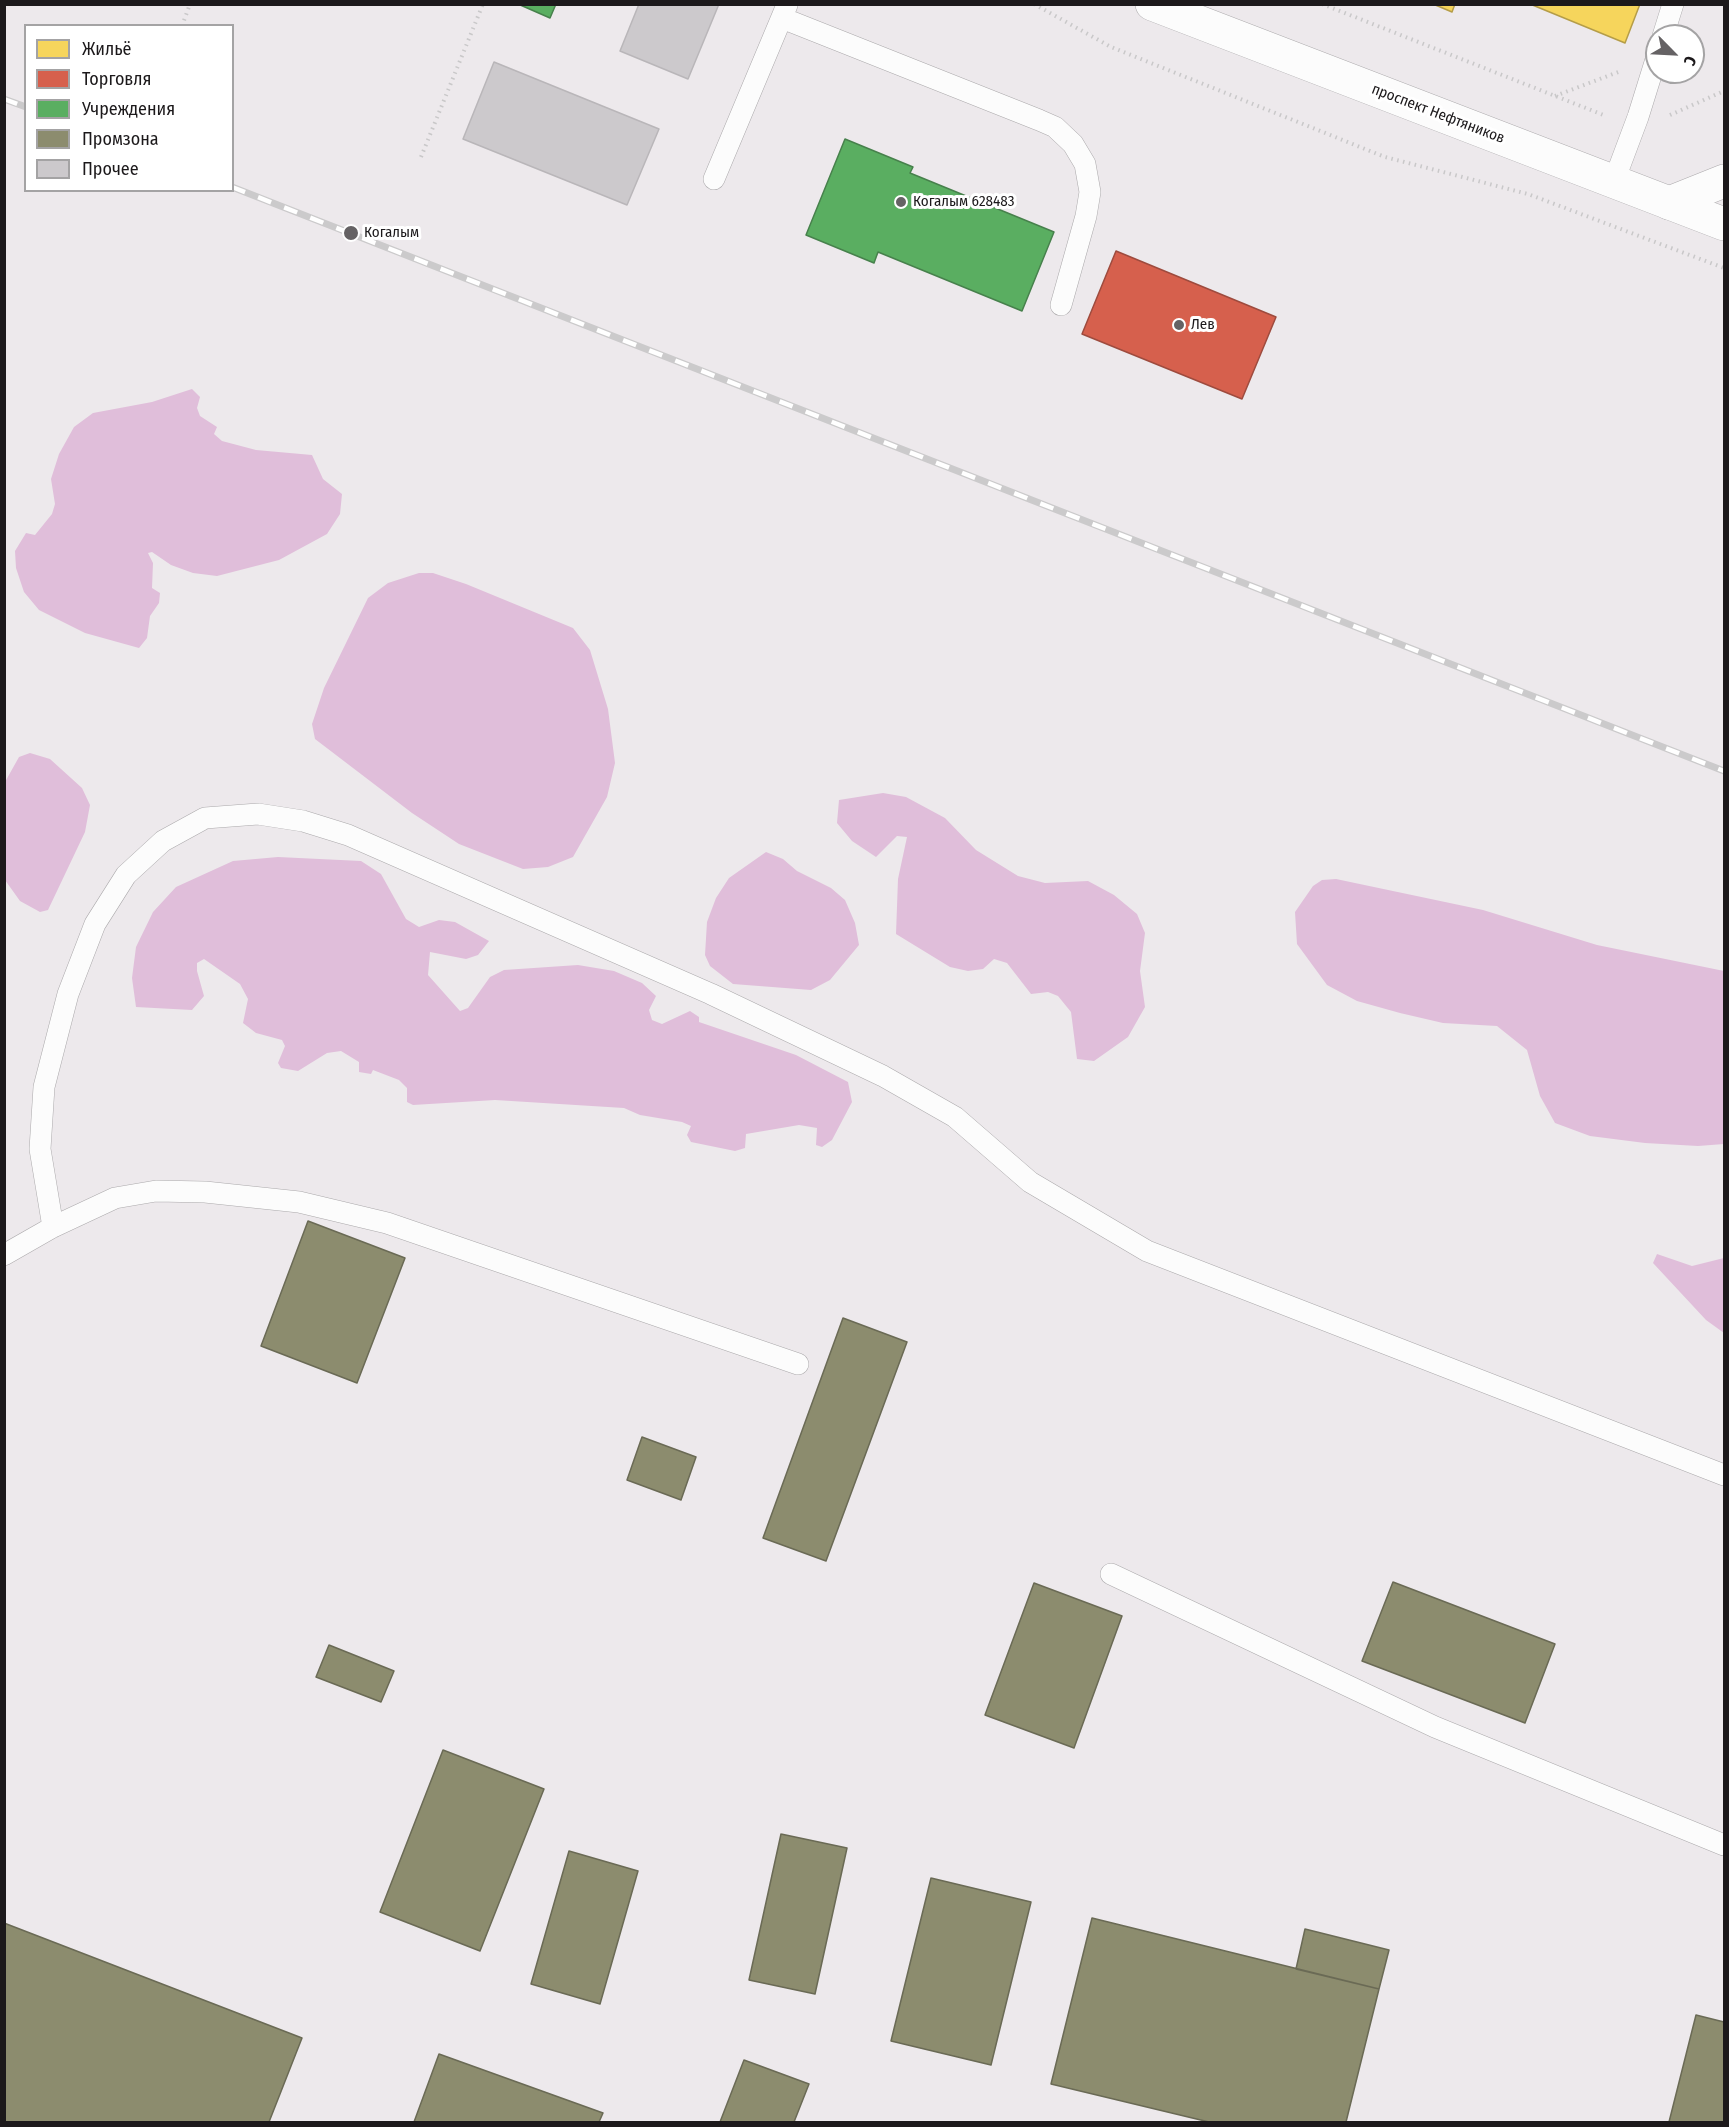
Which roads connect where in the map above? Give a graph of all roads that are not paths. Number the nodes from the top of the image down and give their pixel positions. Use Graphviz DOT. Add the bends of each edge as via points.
graph roads {
  1 [pos="1152,4"];
  2 [pos="1672,4"];
  3 [pos="784,11"];
  4 [pos="1666,24"];
  5 [pos="1648,84"];
  6 [pos="714,179"];
  7 [pos="1614,181"];
  8 [pos="1725,181"];
  9 [pos="1670,203"];
  10 [pos="1725,224"];
  11 [pos="1061,306"];
  12 [pos="53,1227"];
  13 [pos="4,1255"];
  14 [pos="798,1364"];
  15 [pos="1725,1475"];
  16 [pos="1111,1574"];
  17 [pos="1725,1845"];
  1 -- 7 [label="main road, проспект Нефтяников"];
  2 -- 4 [label="lane"];
  3 -- 6 [label="lane"];
  3 -- 11 [label="lane" via="1055,127 1073,144 1085,164 1090,192"];
  5 -- 7 [label="lane"];
  7 -- 9 [label="main road, проспект Нефтяников"];
  8 -- 9 [label="main road"];
  9 -- 10 [label="main road, проспект Нефтяников"];
  12 -- 13 [label="lane"];
  12 -- 14 [label="lane" via="116,1198 156,1191 299,1202 387,1223"];
  12 -- 15 [label="lane" via="40,1149 44,1087 68,994 95,924 126,875 163,841 205,819 258,814 303,821 348,835 711,994 883,1076 955,1117 1030,1182 1147,1251"];
  16 -- 17 [label="lane" via="1435,1727"];
}
